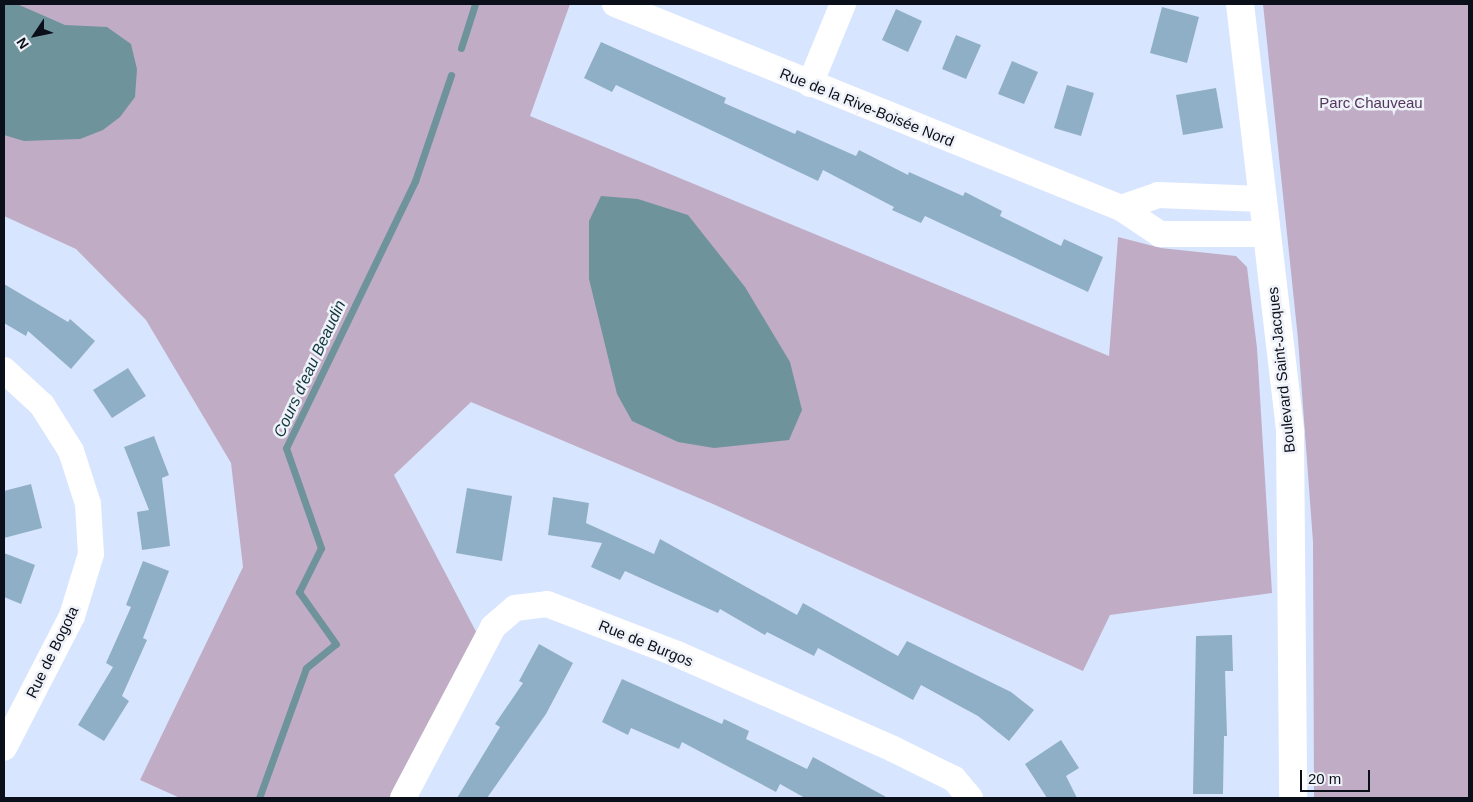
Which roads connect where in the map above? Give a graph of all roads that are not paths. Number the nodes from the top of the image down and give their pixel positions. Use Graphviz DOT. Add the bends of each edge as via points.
graph roads {
  1 [pos="615,4"];
  2 [pos="843,4"];
  3 [pos="1240,4"];
  4 [pos="810,84"];
  5 [pos="1262,199"];
  6 [pos="1121,208"];
  7 [pos="1267,234"];
  8 [pos="4,370"];
  9 [pos="4,748"];
  10 [pos="403,798"];
  11 [pos="970,798"];
  12 [pos="1292,798"];
  1 -- 4 [label="street, Rue de la Rive-Boisée Nord"];
  2 -- 4 [label="street"];
  3 -- 5 [label="street, Boulevard Saint-Jacques"];
  4 -- 6 [label="street, Rue de la Rive-Boisée Nord"];
  5 -- 6 [label="street" via="1158,195"];
  5 -- 7 [label="street, Boulevard Saint-Jacques"];
  6 -- 7 [label="street, Rue de la Rive-Boisée Nord" via="1160,234"];
  7 -- 12 [label="street, Boulevard Saint-Jacques" via="1290,432"];
  8 -- 9 [label="street, Rue de Bogota" via="42,405 71,451 88,504 91,554 72,616"];
  10 -- 11 [label="street, Rue de Burgos" via="493,627 515,608 547,604 677,654 893,749 954,779"];
}
